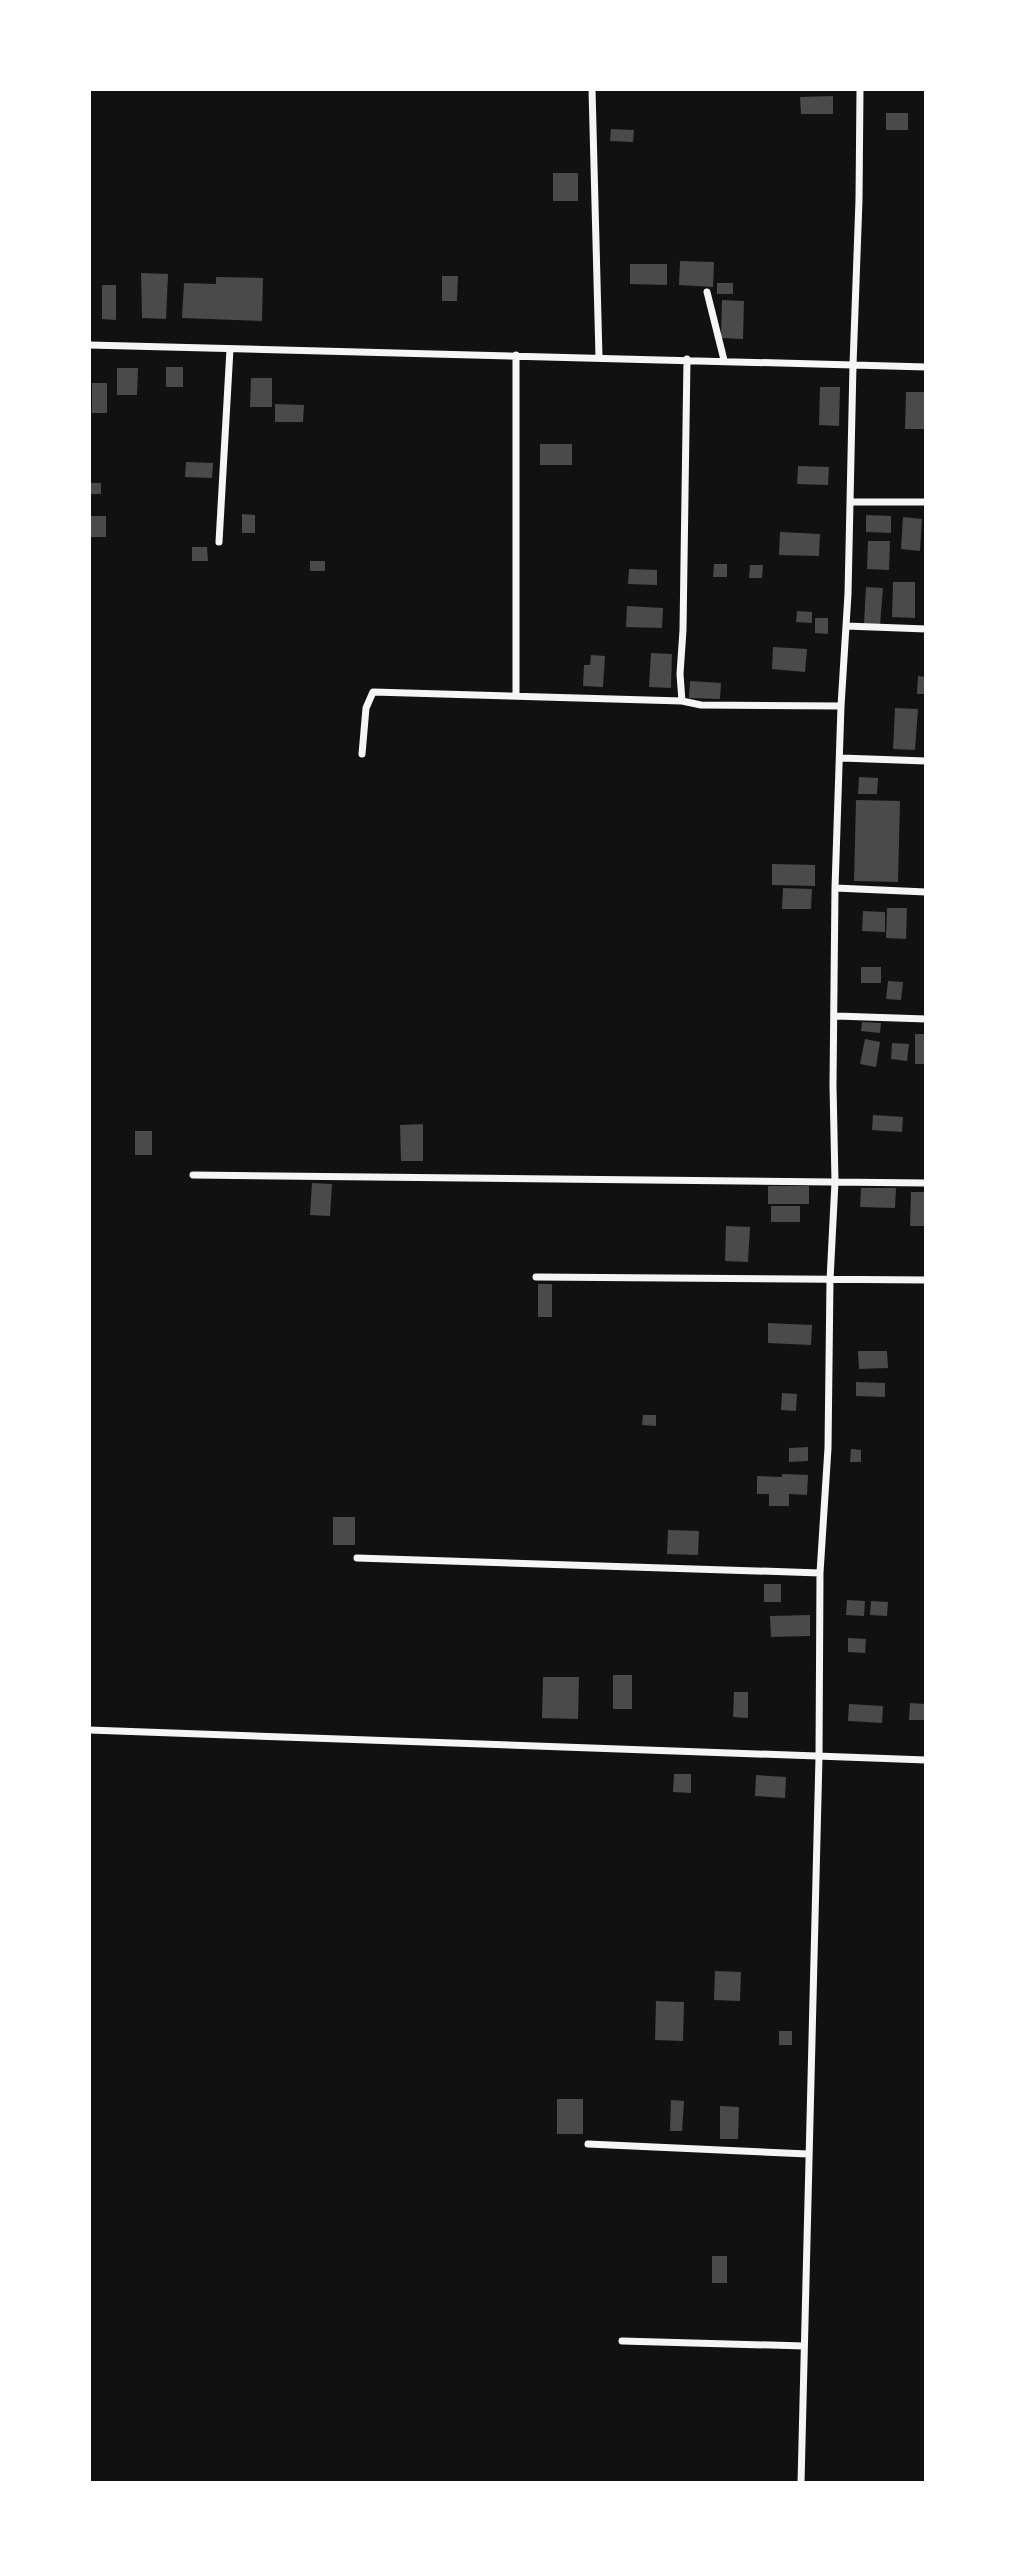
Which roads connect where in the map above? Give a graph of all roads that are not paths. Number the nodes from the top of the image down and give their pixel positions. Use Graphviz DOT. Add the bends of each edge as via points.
graph roads {
  1 [pos="592,89"];
  2 [pos="860,89"];
  3 [pos="707,292"];
  4 [pos="89,345"];
  5 [pos="230,349"];
  6 [pos="516,355"];
  7 [pos="599,357"];
  8 [pos="687,359"];
  9 [pos="724,360"];
  10 [pos="853,365"];
  11 [pos="926,367"];
  12 [pos="850,502"];
  13 [pos="926,502"];
  14 [pos="219,542"];
  15 [pos="846,626"];
  16 [pos="926,629"];
  17 [pos="516,696"];
  18 [pos="682,701"];
  19 [pos="841,706"];
  20 [pos="362,754"];
  21 [pos="841,758"];
  22 [pos="926,761"];
  23 [pos="835,888"];
  24 [pos="926,892"];
  25 [pos="836,1016"];
  26 [pos="926,1019"];
  27 [pos="193,1175"];
  28 [pos="835,1182"];
  29 [pos="926,1184"];
  30 [pos="536,1277"];
  31 [pos="830,1280"];
  32 [pos="926,1280"];
  33 [pos="357,1558"];
  34 [pos="820,1573"];
  35 [pos="89,1730"];
  36 [pos="819,1757"];
  37 [pos="926,1760"];
  38 [pos="589,2144"];
  39 [pos="808,2154"];
  40 [pos="622,2342"];
  41 [pos="804,2346"];
  42 [pos="801,2483"];
  1 -- 7 [label="street"];
  2 -- 10 [label="street"];
  3 -- 9 [label="street"];
  4 -- 5 [label="street"];
  5 -- 6 [label="street"];
  5 -- 14 [label="street"];
  6 -- 7 [label="street"];
  6 -- 17 [label="street"];
  7 -- 8 [label="street"];
  8 -- 9 [label="street"];
  8 -- 18 [label="street"];
  9 -- 10 [label="street"];
  10 -- 11 [label="street"];
  10 -- 12 [label="street"];
  12 -- 13 [label="street"];
  12 -- 15 [label="street"];
  15 -- 16 [label="street"];
  15 -- 19 [label="street"];
  17 -- 18 [label="street"];
  17 -- 20 [label="street" via="373,692 366,708"];
  18 -- 19 [label="street"];
  19 -- 21 [label="street"];
  21 -- 22 [label="street"];
  21 -- 23 [label="street"];
  23 -- 24 [label="street"];
  23 -- 25 [label="street"];
  25 -- 26 [label="street"];
  25 -- 28 [label="street"];
  27 -- 28 [label="street"];
  28 -- 29 [label="street"];
  28 -- 31 [label="street"];
  30 -- 31 [label="street"];
  31 -- 32 [label="street"];
  31 -- 34 [label="street" via="828,1448"];
  33 -- 34 [label="street"];
  34 -- 36 [label="street"];
  35 -- 36 [label="street"];
  36 -- 37 [label="street"];
  36 -- 39 [label="street"];
  38 -- 39 [label="street"];
  39 -- 41 [label="street"];
  40 -- 41 [label="street"];
  41 -- 42 [label="street"];
}
